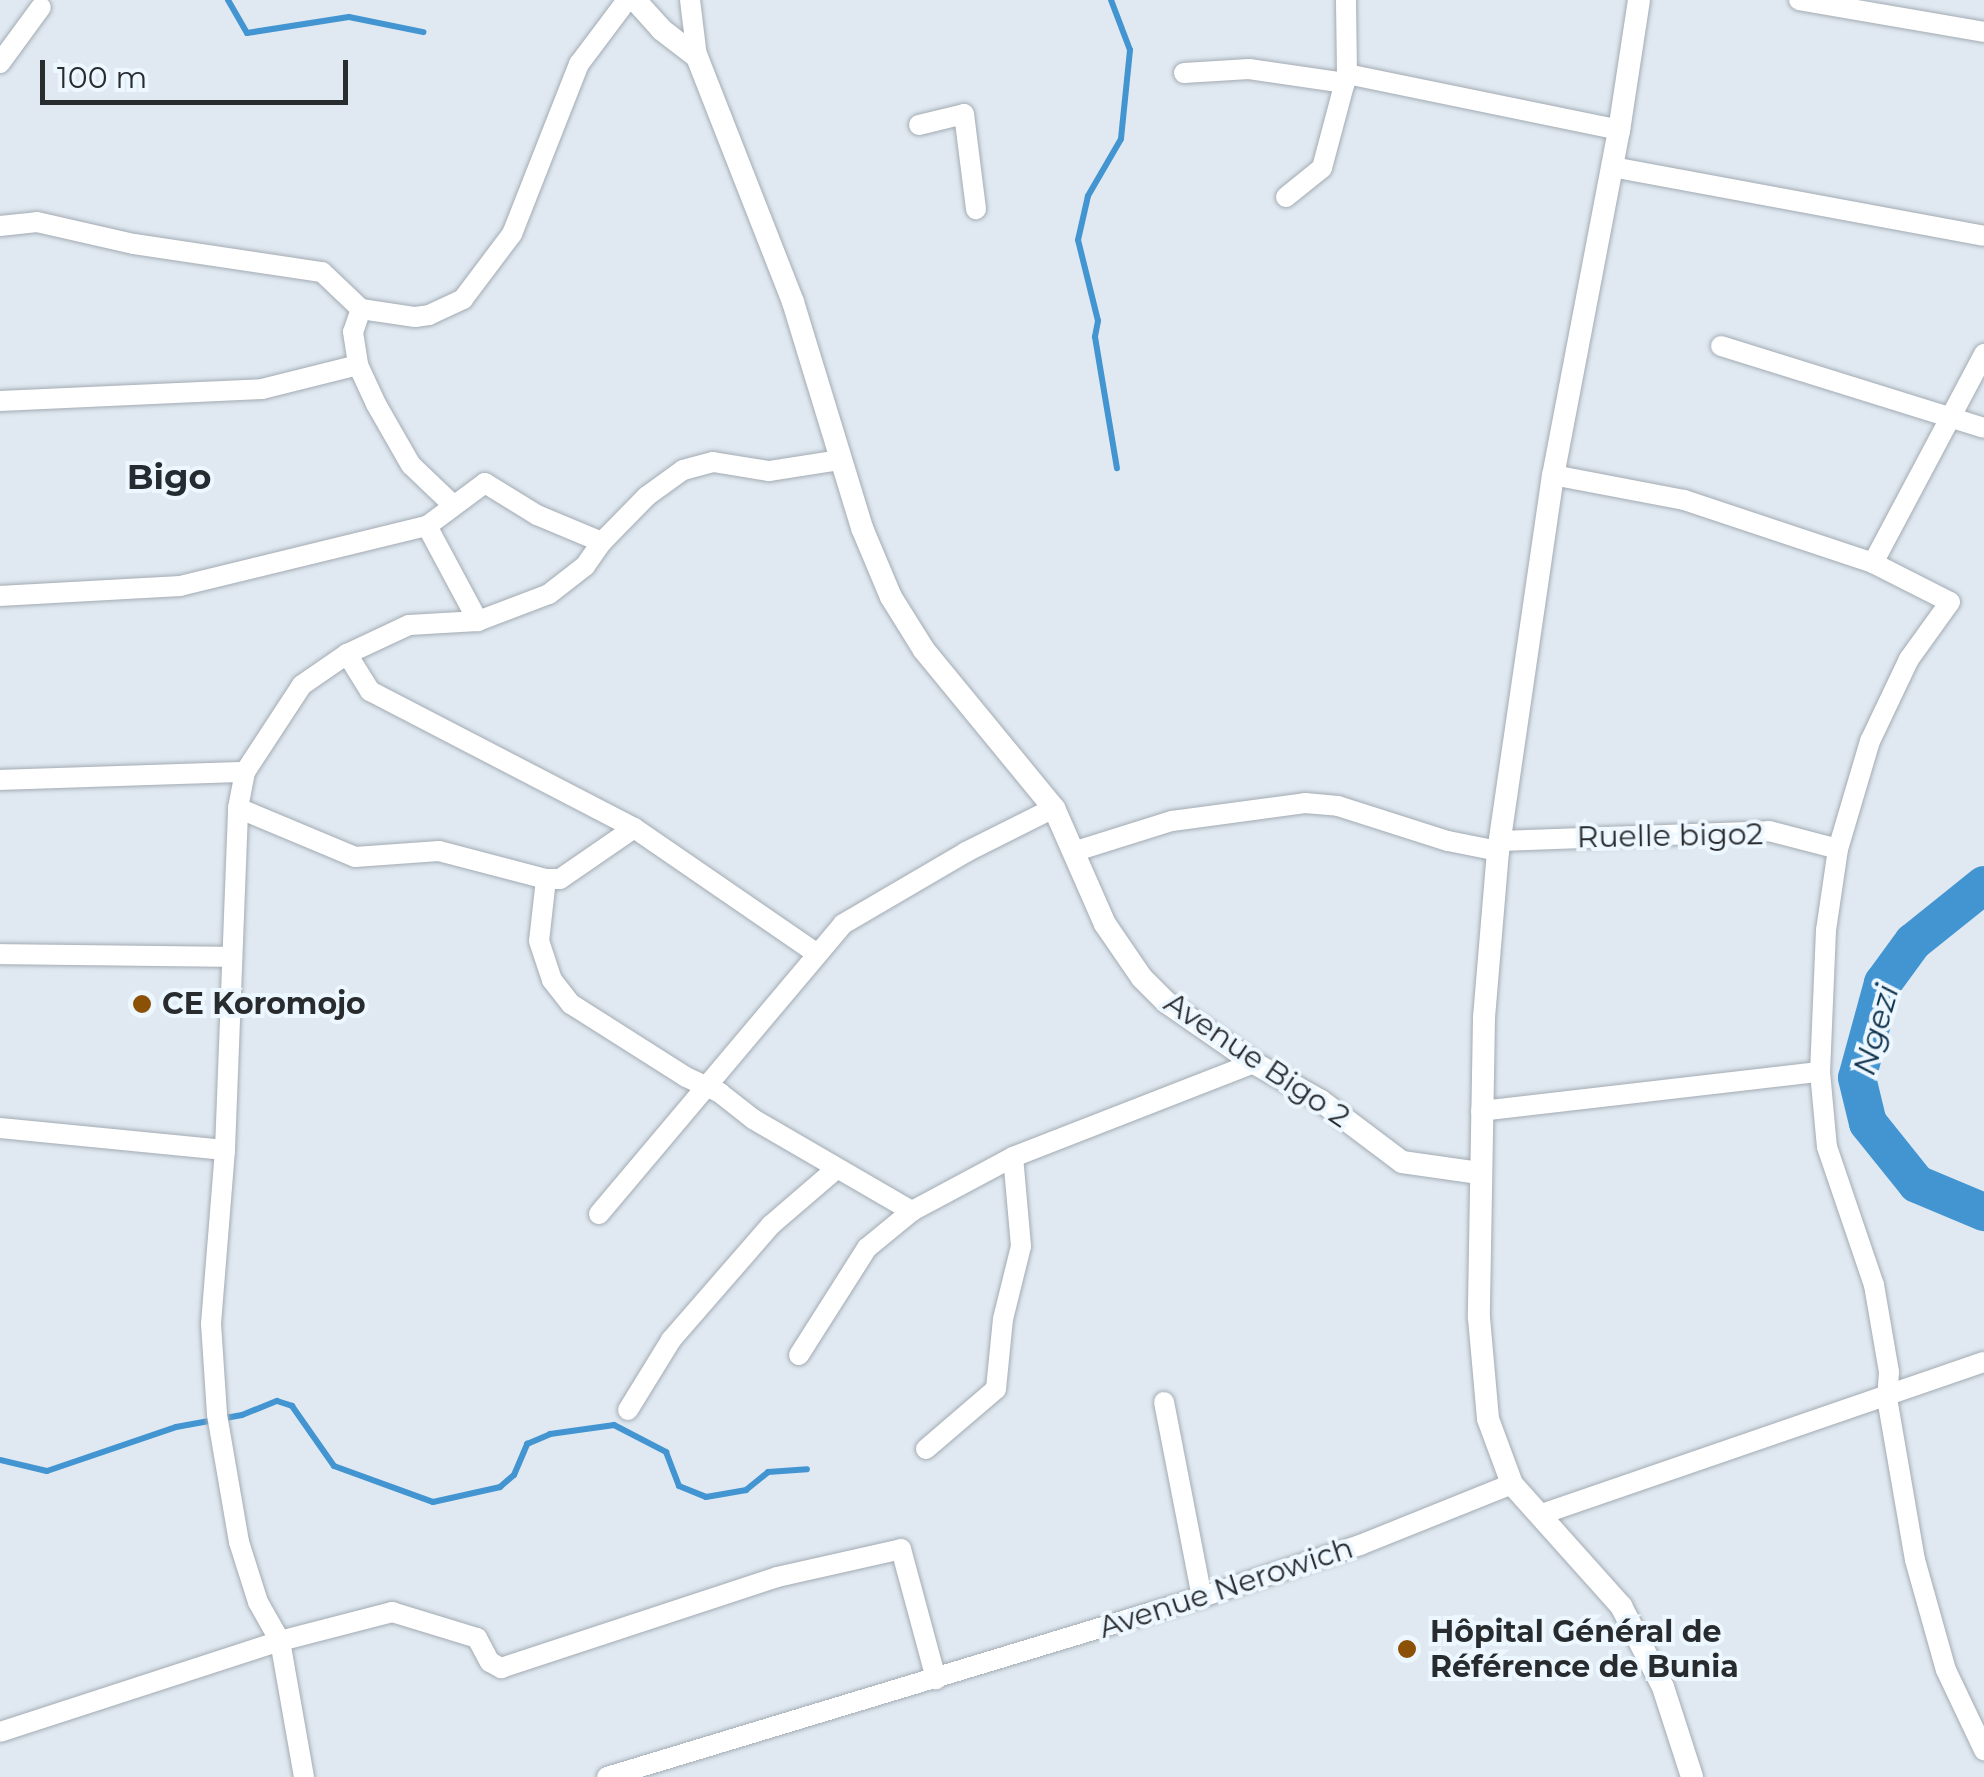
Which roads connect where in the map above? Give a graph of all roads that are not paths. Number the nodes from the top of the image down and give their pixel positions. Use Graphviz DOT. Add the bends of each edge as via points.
graph roads {
  1 [pos="626,0"];
  2 [pos="636,0"];
  3 [pos="690,0"];
  4 [pos="1346,0"];
  5 [pos="1639,0"];
  6 [pos="1798,0"];
  7 [pos="40,7"];
  8 [pos="1984,32"];
  9 [pos="696,57"];
  10 [pos="0,63"];
  11 [pos="1184,73"];
  12 [pos="1346,78"];
  13 [pos="919,125"];
  14 [pos="1619,130"];
  15 [pos="1612,167"];
  16 [pos="1286,197"];
  17 [pos="976,209"];
  18 [pos="0,226"];
  19 [pos="1984,236"];
  20 [pos="361,309"];
  21 [pos="1721,346"];
  22 [pos="1984,354"];
  23 [pos="358,365"];
  24 [pos="0,401"];
  25 [pos="1950,414"];
  26 [pos="1984,428"];
  27 [pos="840,460"];
  28 [pos="1553,476"];
  29 [pos="454,506"];
  30 [pos="427,526"];
  31 [pos="602,542"];
  32 [pos="1873,563"];
  33 [pos="0,596"];
  34 [pos="478,621"];
  35 [pos="347,654"];
  36 [pos="244,772"];
  37 [pos="0,780"];
  38 [pos="238,808"];
  39 [pos="1054,808"];
  40 [pos="634,828"];
  41 [pos="1499,846"];
  42 [pos="1838,849"];
  43 [pos="1076,851"];
  44 [pos="546,879"];
  45 [pos="816,953"];
  46 [pos="0,954"];
  47 [pos="232,957"];
  48 [pos="1254,1063"];
  49 [pos="1820,1072"];
  50 [pos="704,1086"];
  51 [pos="1481,1111"];
  52 [pos="0,1128"];
  53 [pos="225,1150"];
  54 [pos="1013,1156"];
  55 [pos="836,1169"];
  56 [pos="1479,1172"];
  57 [pos="912,1211"];
  58 [pos="599,1214"];
  59 [pos="798,1355"];
  60 [pos="1984,1362"];
  61 [pos="1887,1398"];
  62 [pos="1164,1402"];
  63 [pos="628,1410"];
  64 [pos="926,1449"];
  65 [pos="1512,1484"];
  66 [pos="1542,1514"];
  67 [pos="1202,1598"];
  68 [pos="280,1641"];
  69 [pos="936,1679"];
  70 [pos="0,1732"];
  71 [pos="1984,1750"];
  72 [pos="304,1777"];
  73 [pos="607,1777"];
  74 [pos="1692,1777"];
  1 -- 20 [label="street" via="579,64 512,234 463,299 416,318"];
  2 -- 9 [label="street"];
  3 -- 9 [label="street"];
  4 -- 12 [label="street"];
  5 -- 14 [label="street"];
  6 -- 8 [label="street"];
  7 -- 10 [label="street"];
  9 -- 27 [label="street, Avenue Bigo 2" via="793,302"];
  11 -- 12 [label="street" via="1248,69"];
  12 -- 14 [label="street"];
  12 -- 16 [label="street" via="1322,168"];
  13 -- 17 [label="street" via="964,114"];
  14 -- 15 [label="street"];
  15 -- 19 [label="street"];
  15 -- 28 [label="street"];
  18 -- 20 [label="street" via="37,222 322,272"];
  20 -- 23 [label="street" via="353,332"];
  21 -- 25 [label="street"];
  22 -- 25 [label="street"];
  23 -- 24 [label="street" via="262,389"];
  23 -- 29 [label="street" via="412,464"];
  25 -- 26 [label="street"];
  25 -- 32 [label="street"];
  27 -- 31 [label="street" via="770,470 714,462 683,470"];
  27 -- 39 [label="street, Avenue Bigo 2" via="891,597 924,650"];
  28 -- 32 [label="street" via="1684,500"];
  28 -- 41 [label="street"];
  29 -- 30 [label="street"];
  29 -- 31 [label="street" via="484,483 536,516"];
  30 -- 33 [label="street" via="180,586"];
  30 -- 34 [label="street"];
  31 -- 34 [label="street" via="585,566 548,594"];
  32 -- 42 [label="street" via="1950,602 1909,659 1870,742"];
  34 -- 35 [label="street" via="409,625"];
  35 -- 36 [label="street" via="302,685"];
  35 -- 40 [label="street" via="370,691"];
  36 -- 37 [label="street"];
  36 -- 38 [label="street"];
  38 -- 44 [label="street" via="355,857 439,851"];
  38 -- 47 [label="street"];
  39 -- 43 [label="street, Avenue Bigo 2"];
  39 -- 45 [label="street" via="843,924"];
  40 -- 44 [label="street" via="560,879"];
  40 -- 45 [label="street"];
  41 -- 42 [label="street, Ruelle bigo2" via="1769,831"];
  41 -- 43 [label="street, Ruelle bigo2" via="1448,840 1338,806 1305,803 1172,821"];
  41 -- 51 [label="street"];
  42 -- 49 [label="street" via="1826,930"];
  43 -- 48 [label="street, Avenue Bigo 2" via="1105,924 1142,978"];
  44 -- 50 [label="street" via="539,941 552,980 571,1004"];
  45 -- 50 [label="street"];
  46 -- 47 [label="street"];
  47 -- 53 [label="street"];
  48 -- 54 [label="street"];
  48 -- 56 [label="street, Avenue Bigo 2" via="1320,1101 1402,1162"];
  49 -- 51 [label="street"];
  49 -- 61 [label="street" via="1827,1147 1874,1285"];
  50 -- 55 [label="street"];
  50 -- 58 [label="street"];
  51 -- 56 [label="street"];
  52 -- 53 [label="street"];
  53 -- 68 [label="street" via="211,1324 218,1420 239,1542 258,1602"];
  54 -- 57 [label="street"];
  54 -- 64 [label="street" via="1021,1246 1003,1319 996,1389"];
  55 -- 57 [label="street"];
  55 -- 63 [label="street" via="772,1225 671,1340"];
  56 -- 65 [label="street" via="1479,1318 1488,1419"];
  57 -- 59 [label="street" via="867,1248"];
  60 -- 61 [label="street"];
  61 -- 66 [label="street"];
  61 -- 71 [label="street" via="1914,1560 1946,1670"];
  62 -- 67 [label="street"];
  65 -- 66 [label="street"];
  65 -- 67 [label="street, Avenue Nerowich"];
  66 -- 74 [label="street" via="1621,1606 1663,1687"];
  67 -- 69 [label="street, Avenue Nerowich"];
  68 -- 69 [label="street" via="392,1612 477,1638 501,1668 777,1577 901,1550"];
  68 -- 70 [label="street"];
  68 -- 72 [label="street"];
  69 -- 73 [label="street, Avenue Nerowich"];
}
